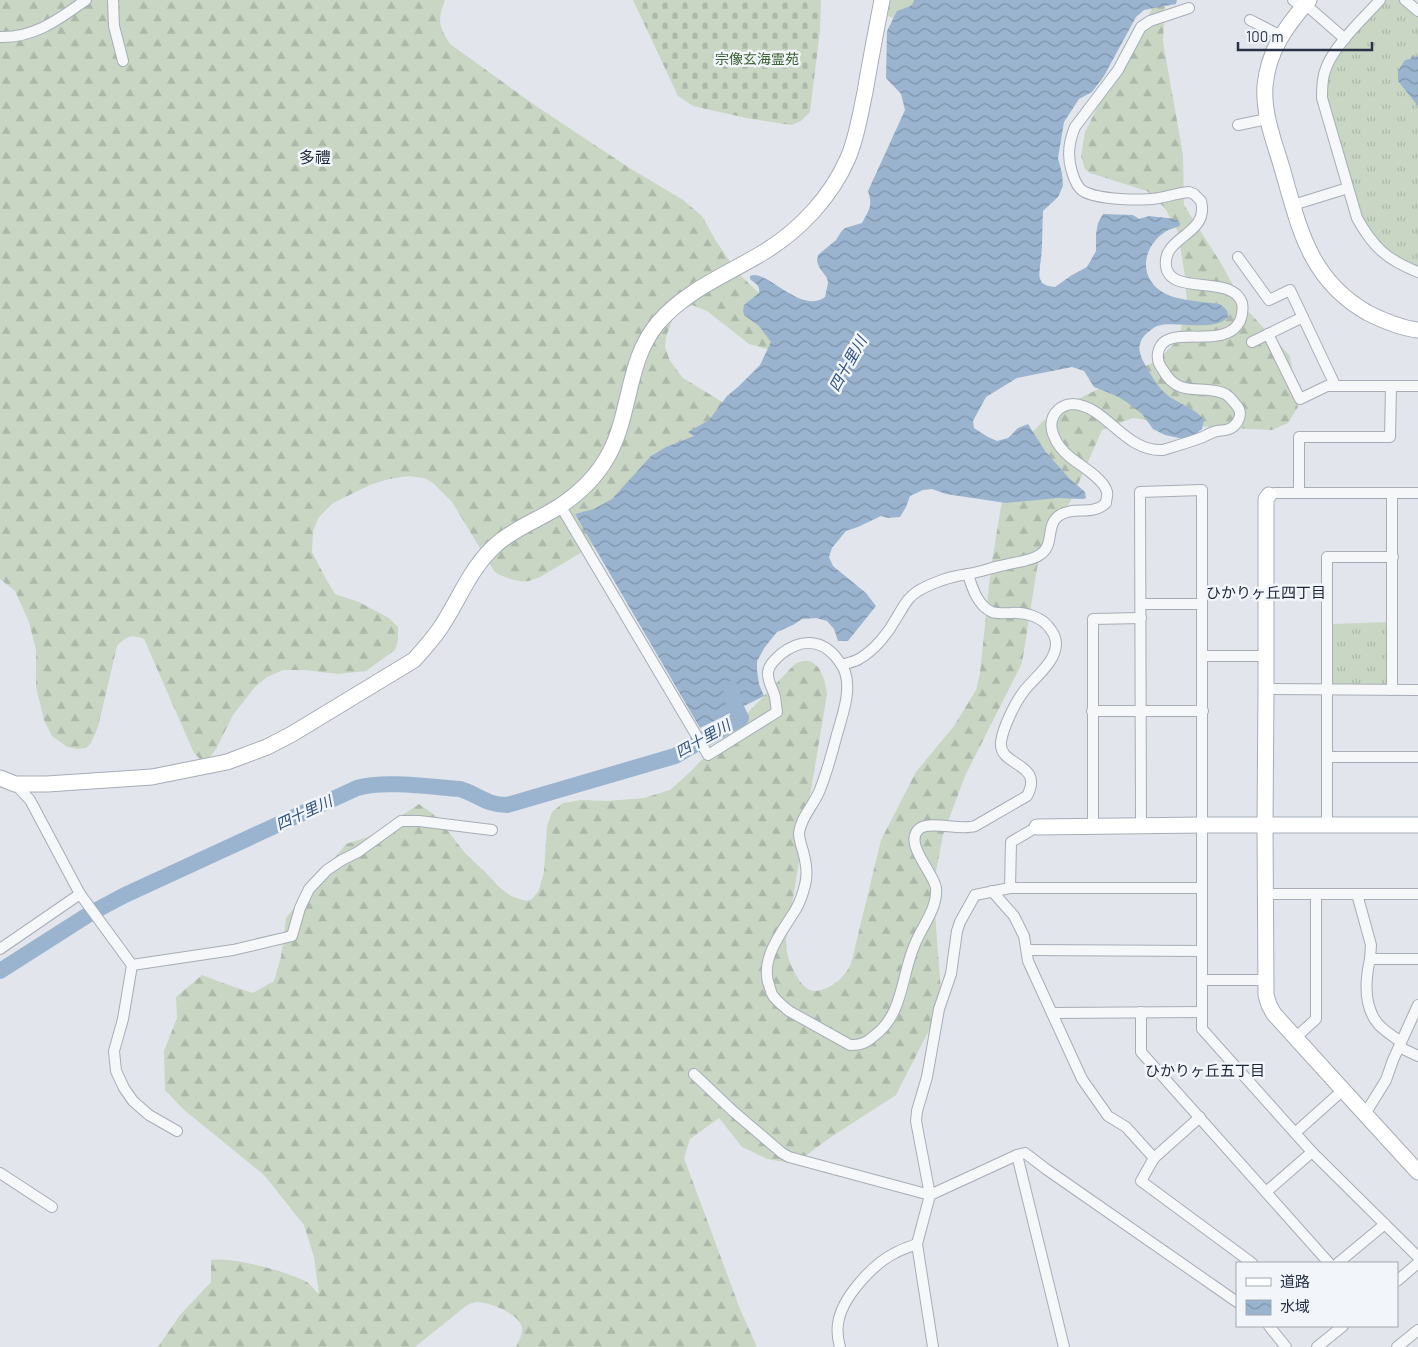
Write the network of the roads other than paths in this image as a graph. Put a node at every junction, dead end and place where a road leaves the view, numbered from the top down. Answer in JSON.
{"nodes":[{"id":1,"x":86,"y":0,"type":"edge"},
{"id":2,"x":112,"y":0,"type":"edge"},
{"id":3,"x":882,"y":0,"type":"edge"},
{"id":4,"x":1380,"y":0,"type":"edge"},
{"id":5,"x":1405,"y":0,"type":"edge"},
{"id":6,"x":1302,"y":3,"type":"edge"},
{"id":7,"x":1189,"y":8,"type":"dead end"},
{"id":8,"x":1418,"y":11,"type":"edge"},
{"id":9,"x":1250,"y":20,"type":"dead end"},
{"id":10,"x":1280,"y":36,"type":"junction"},
{"id":11,"x":0,"y":37,"type":"edge"},
{"id":12,"x":1345,"y":39,"type":"junction"},
{"id":13,"x":123,"y":61,"type":"dead end"},
{"id":14,"x":1267,"y":119,"type":"junction"},
{"id":15,"x":1238,"y":125,"type":"dead end"},
{"id":16,"x":1348,"y":188,"type":"junction"},
{"id":17,"x":1293,"y":205,"type":"junction"},
{"id":18,"x":1238,"y":257,"type":"dead end"},
{"id":19,"x":1418,"y":272,"type":"edge"},
{"id":20,"x":1303,"y":317,"type":"junction"},
{"id":21,"x":1418,"y":330,"type":"edge"},
{"id":22,"x":1268,"y":334,"type":"junction"},
{"id":23,"x":1252,"y":342,"type":"dead end"},
{"id":24,"x":1335,"y":386,"type":"junction"},
{"id":25,"x":1391,"y":386,"type":"junction"},
{"id":26,"x":1418,"y":386,"type":"edge"},
{"id":27,"x":1299,"y":493,"type":"junction"},
{"id":28,"x":1392,"y":493,"type":"junction"},
{"id":29,"x":1418,"y":493,"type":"edge"},
{"id":30,"x":1269,"y":495,"type":"joint"},
{"id":31,"x":560,"y":505,"type":"junction"},
{"id":32,"x":1393,"y":557,"type":"junction"},
{"id":33,"x":968,"y":574,"type":"junction"},
{"id":34,"x":1141,"y":604,"type":"junction"},
{"id":35,"x":1202,"y":604,"type":"junction"},
{"id":36,"x":1141,"y":618,"type":"junction"},
{"id":37,"x":1203,"y":656,"type":"junction"},
{"id":38,"x":1266,"y":656,"type":"junction"},
{"id":39,"x":842,"y":665,"type":"junction"},
{"id":40,"x":1266,"y":689,"type":"junction"},
{"id":41,"x":1326,"y":690,"type":"junction"},
{"id":42,"x":1392,"y":690,"type":"junction"},
{"id":43,"x":1418,"y":690,"type":"edge"},
{"id":44,"x":1092,"y":711,"type":"junction"},
{"id":45,"x":1141,"y":711,"type":"junction"},
{"id":46,"x":1202,"y":711,"type":"junction"},
{"id":47,"x":1327,"y":757,"type":"junction"},
{"id":48,"x":1418,"y":757,"type":"edge"},
{"id":49,"x":0,"y":778,"type":"edge"},
{"id":50,"x":15,"y":784,"type":"junction"},
{"id":51,"x":1202,"y":825,"type":"junction"},
{"id":52,"x":1327,"y":825,"type":"junction"},
{"id":53,"x":1418,"y":825,"type":"edge"},
{"id":54,"x":1141,"y":826,"type":"junction"},
{"id":55,"x":1265,"y":826,"type":"junction"},
{"id":56,"x":1037,"y":827,"type":"joint"},
{"id":57,"x":1093,"y":827,"type":"junction"},
{"id":58,"x":492,"y":830,"type":"dead end"},
{"id":59,"x":1010,"y":888,"type":"junction"},
{"id":60,"x":1202,"y":888,"type":"junction"},
{"id":61,"x":992,"y":891,"type":"junction"},
{"id":62,"x":80,"y":894,"type":"junction"},
{"id":63,"x":1266,"y":894,"type":"junction"},
{"id":64,"x":1316,"y":894,"type":"junction"},
{"id":65,"x":1357,"y":894,"type":"junction"},
{"id":66,"x":1418,"y":894,"type":"edge"},
{"id":67,"x":0,"y":949,"type":"edge"},
{"id":68,"x":1027,"y":950,"type":"junction"},
{"id":69,"x":1202,"y":951,"type":"junction"},
{"id":70,"x":1370,"y":959,"type":"junction"},
{"id":71,"x":1418,"y":959,"type":"edge"},
{"id":72,"x":132,"y":965,"type":"junction"},
{"id":73,"x":1203,"y":980,"type":"junction"},
{"id":74,"x":1266,"y":980,"type":"junction"},
{"id":75,"x":1418,"y":1005,"type":"edge"},
{"id":76,"x":1141,"y":1012,"type":"junction"},
{"id":77,"x":1202,"y":1012,"type":"junction"},
{"id":78,"x":1052,"y":1013,"type":"junction"},
{"id":79,"x":1296,"y":1038,"type":"junction"},
{"id":80,"x":1400,"y":1045,"type":"junction"},
{"id":81,"x":1418,"y":1056,"type":"edge"},
{"id":82,"x":694,"y":1074,"type":"dead end"},
{"id":83,"x":1343,"y":1090,"type":"junction"},
{"id":84,"x":1366,"y":1114,"type":"junction"},
{"id":85,"x":1200,"y":1118,"type":"junction"},
{"id":86,"x":177,"y":1131,"type":"dead end"},
{"id":87,"x":1295,"y":1133,"type":"junction"},
{"id":88,"x":1312,"y":1152,"type":"junction"},
{"id":89,"x":1017,"y":1155,"type":"junction"},
{"id":90,"x":1154,"y":1158,"type":"junction"},
{"id":91,"x":1418,"y":1170,"type":"edge"},
{"id":92,"x":0,"y":1173,"type":"edge"},
{"id":93,"x":1266,"y":1192,"type":"junction"},
{"id":94,"x":930,"y":1195,"type":"junction"},
{"id":95,"x":52,"y":1208,"type":"dead end"},
{"id":96,"x":1385,"y":1224,"type":"junction"},
{"id":97,"x":916,"y":1244,"type":"junction"},
{"id":98,"x":1418,"y":1257,"type":"edge"},
{"id":99,"x":1251,"y":1262,"type":"edge"},
{"id":100,"x":1327,"y":1262,"type":"edge"},
{"id":101,"x":1339,"y":1262,"type":"edge"},
{"id":102,"x":1418,"y":1263,"type":"edge"},
{"id":103,"x":1398,"y":1280,"type":"edge"},
{"id":104,"x":1236,"y":1301,"type":"edge"},
{"id":105,"x":1270,"y":1327,"type":"edge"},
{"id":106,"x":1342,"y":1327,"type":"edge"},
{"id":107,"x":1418,"y":1330,"type":"edge"},
{"id":108,"x":840,"y":1347,"type":"edge"},
{"id":109,"x":933,"y":1347,"type":"edge"},
{"id":110,"x":1064,"y":1347,"type":"edge"},
{"id":111,"x":1286,"y":1347,"type":"edge"},
{"id":112,"x":1317,"y":1347,"type":"edge"},
{"id":113,"x":1397,"y":1347,"type":"edge"}],
"edges":[{"from":1,"to":11,"type":"street"},
{"from":2,"to":13,"type":"street"},
{"from":3,"to":31,"type":"street"},
{"from":4,"to":12,"type":"street"},
{"from":5,"to":8,"type":"street"},
{"from":6,"to":10,"type":"street"},
{"from":6,"to":12,"type":"street"},
{"from":7,"to":33,"type":"street"},
{"from":9,"to":10,"type":"street"},
{"from":10,"to":14,"type":"street"},
{"from":12,"to":16,"type":"street"},
{"from":14,"to":15,"type":"street"},
{"from":14,"to":17,"type":"street"},
{"from":16,"to":17,"type":"street"},
{"from":16,"to":19,"type":"street"},
{"from":17,"to":21,"type":"street"},
{"from":18,"to":20,"type":"street"},
{"from":20,"to":22,"type":"street"},
{"from":20,"to":24,"type":"street"},
{"from":22,"to":23,"type":"street"},
{"from":22,"to":24,"type":"street"},
{"from":24,"to":25,"type":"street"},
{"from":25,"to":26,"type":"street"},
{"from":25,"to":27,"type":"street"},
{"from":27,"to":28,"type":"street"},
{"from":27,"to":30,"type":"street"},
{"from":28,"to":29,"type":"street"},
{"from":28,"to":32,"type":"street"},
{"from":30,"to":38,"type":"street"},
{"from":31,"to":39,"type":"street"},
{"from":31,"to":50,"type":"street"},
{"from":32,"to":41,"type":"street"},
{"from":32,"to":42,"type":"street"},
{"from":33,"to":39,"type":"street"},
{"from":33,"to":39,"type":"street"},
{"from":34,"to":35,"type":"street"},
{"from":34,"to":35,"type":"street"},
{"from":34,"to":36,"type":"street"},
{"from":35,"to":37,"type":"street"},
{"from":36,"to":44,"type":"street"},
{"from":36,"to":45,"type":"street"},
{"from":37,"to":38,"type":"street"},
{"from":37,"to":46,"type":"street"},
{"from":38,"to":40,"type":"street"},
{"from":40,"to":41,"type":"street"},
{"from":40,"to":55,"type":"street"},
{"from":41,"to":42,"type":"street"},
{"from":41,"to":47,"type":"street"},
{"from":42,"to":43,"type":"street"},
{"from":44,"to":45,"type":"street"},
{"from":44,"to":57,"type":"street"},
{"from":45,"to":46,"type":"street"},
{"from":45,"to":54,"type":"street"},
{"from":46,"to":51,"type":"street"},
{"from":47,"to":48,"type":"street"},
{"from":47,"to":52,"type":"street"},
{"from":49,"to":50,"type":"street"},
{"from":50,"to":62,"type":"street"},
{"from":51,"to":54,"type":"street"},
{"from":51,"to":55,"type":"street"},
{"from":51,"to":60,"type":"street"},
{"from":52,"to":53,"type":"street"},
{"from":52,"to":55,"type":"street"},
{"from":54,"to":57,"type":"street"},
{"from":55,"to":63,"type":"street"},
{"from":56,"to":57,"type":"street"},
{"from":56,"to":59,"type":"street"},
{"from":58,"to":72,"type":"street"},
{"from":59,"to":60,"type":"street"},
{"from":59,"to":61,"type":"street"},
{"from":60,"to":69,"type":"street"},
{"from":61,"to":68,"type":"street"},
{"from":61,"to":94,"type":"street"},
{"from":62,"to":67,"type":"street"},
{"from":62,"to":72,"type":"street"},
{"from":63,"to":64,"type":"street"},
{"from":63,"to":74,"type":"street"},
{"from":64,"to":65,"type":"street"},
{"from":64,"to":79,"type":"street"},
{"from":65,"to":66,"type":"street"},
{"from":65,"to":70,"type":"street"},
{"from":68,"to":69,"type":"street"},
{"from":68,"to":78,"type":"street"},
{"from":69,"to":73,"type":"street"},
{"from":70,"to":71,"type":"street"},
{"from":70,"to":80,"type":"street"},
{"from":72,"to":86,"type":"street"},
{"from":73,"to":74,"type":"street"},
{"from":73,"to":77,"type":"street"},
{"from":74,"to":79,"type":"street"},
{"from":75,"to":80,"type":"street"},
{"from":76,"to":77,"type":"street"},
{"from":76,"to":78,"type":"street"},
{"from":76,"to":85,"type":"street"},
{"from":77,"to":87,"type":"street"},
{"from":78,"to":90,"type":"street"},
{"from":79,"to":83,"type":"street"},
{"from":80,"to":81,"type":"street"},
{"from":80,"to":84,"type":"street"},
{"from":82,"to":94,"type":"street"},
{"from":83,"to":84,"type":"street"},
{"from":83,"to":87,"type":"street"},
{"from":84,"to":91,"type":"street"},
{"from":85,"to":90,"type":"street"},
{"from":85,"to":93,"type":"street"},
{"from":87,"to":88,"type":"street"},
{"from":88,"to":93,"type":"street"},
{"from":88,"to":96,"type":"street"},
{"from":89,"to":94,"type":"street"},
{"from":89,"to":104,"type":"street"},
{"from":89,"to":110,"type":"street"},
{"from":90,"to":99,"type":"street"},
{"from":92,"to":95,"type":"street"},
{"from":93,"to":100,"type":"street"},
{"from":94,"to":97,"type":"street"},
{"from":96,"to":98,"type":"street"},
{"from":96,"to":101,"type":"street"},
{"from":97,"to":108,"type":"street"},
{"from":97,"to":109,"type":"street"},
{"from":102,"to":103,"type":"street"},
{"from":105,"to":111,"type":"street"},
{"from":106,"to":112,"type":"street"},
{"from":107,"to":113,"type":"street"}]}
